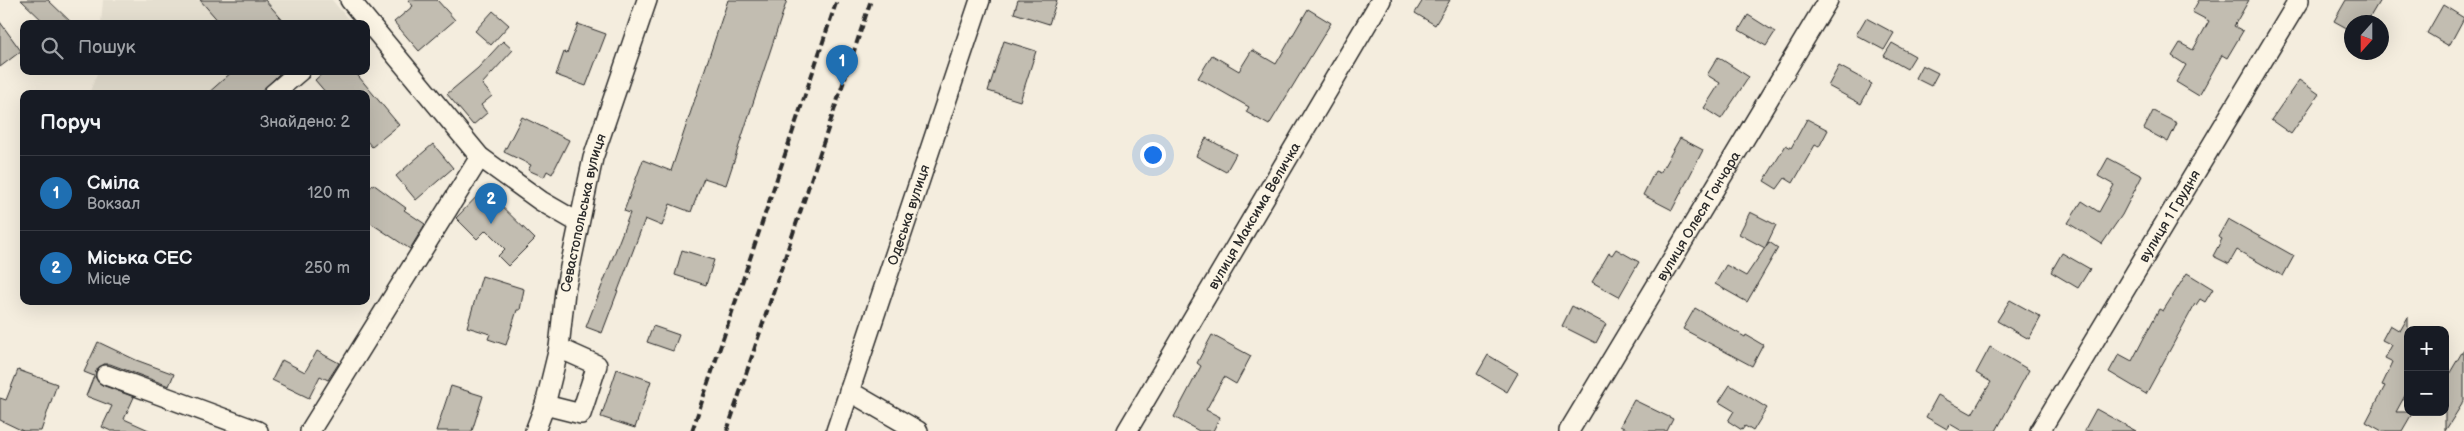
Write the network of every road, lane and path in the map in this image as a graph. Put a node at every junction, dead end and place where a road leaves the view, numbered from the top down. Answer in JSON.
{"nodes":[{"id":1,"x":350,"y":0,"type":"edge"},
{"id":2,"x":647,"y":0,"type":"edge"},
{"id":3,"x":980,"y":0,"type":"edge"},
{"id":4,"x":1381,"y":0,"type":"edge"},
{"id":5,"x":1828,"y":0,"type":"edge"},
{"id":6,"x":2299,"y":0,"type":"edge"},
{"id":7,"x":360,"y":20,"type":"edge"},
{"id":8,"x":370,"y":31,"type":"edge"},
{"id":9,"x":295,"y":75,"type":"edge"},
{"id":10,"x":278,"y":90,"type":"edge"},
{"id":11,"x":480,"y":157,"type":"junction"},
{"id":12,"x":579,"y":223,"type":"junction"},
{"id":13,"x":559,"y":348,"type":"junction"},
{"id":14,"x":106,"y":375,"type":"dead end"},
{"id":15,"x":849,"y":391,"type":"junction"},
{"id":16,"x":545,"y":405,"type":"junction"},
{"id":17,"x":258,"y":431,"type":"edge"},
{"id":18,"x":310,"y":431,"type":"edge"},
{"id":19,"x":536,"y":431,"type":"edge"},
{"id":20,"x":836,"y":431,"type":"edge"},
{"id":21,"x":918,"y":431,"type":"edge"},
{"id":22,"x":1126,"y":431,"type":"edge"},
{"id":23,"x":1569,"y":431,"type":"edge"},
{"id":24,"x":2040,"y":431,"type":"edge"}],
"edges":[{"from":1,"to":7,"type":"street"},
{"from":2,"to":12,"type":"street","name":"Севастопольська вулиця"},
{"from":3,"to":15,"type":"street","name":"Одеська вулиця"},
{"from":4,"to":22,"type":"street","name":"вулиця Максима Величка"},
{"from":5,"to":23,"type":"street","name":"вулиця Олеся Гончара"},
{"from":6,"to":24,"type":"street","name":"вулиця 1 Грудня"},
{"from":8,"to":11,"type":"street"},
{"from":9,"to":10,"type":"street"},
{"from":11,"to":12,"type":"street"},
{"from":11,"to":18,"type":"street"},
{"from":12,"to":13,"type":"street","name":"Севастопольська вулиця"},
{"from":13,"to":16,"type":"street","name":"Севастопольська вулиця"},
{"from":13,"to":16,"type":"street"},
{"from":14,"to":17,"type":"street"},
{"from":15,"to":20,"type":"street","name":"Одеська вулиця"},
{"from":15,"to":21,"type":"street"},
{"from":16,"to":19,"type":"street","name":"Севастопольська вулиця"}]}
